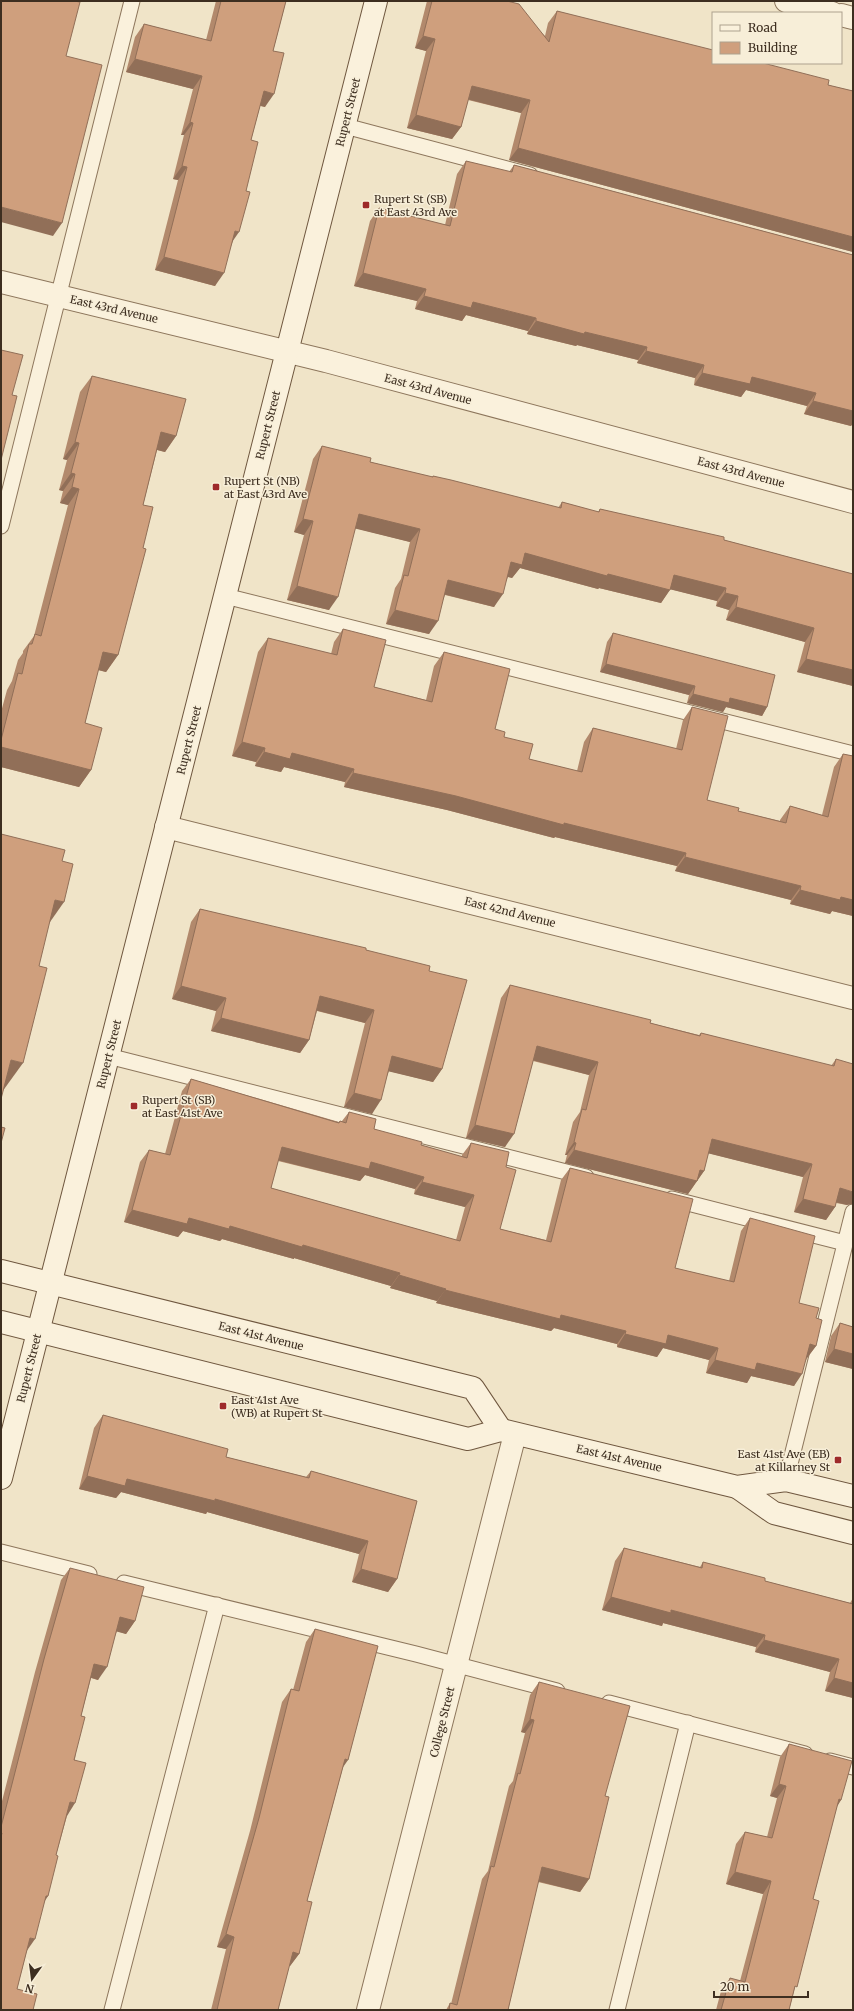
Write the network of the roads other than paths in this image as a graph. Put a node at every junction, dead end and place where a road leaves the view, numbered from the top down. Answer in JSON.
{"nodes":[{"id":1,"x":132,"y":1,"type":"edge"},
{"id":2,"x":376,"y":1,"type":"edge"},
{"id":3,"x":786,"y":1,"type":"edge"},
{"id":4,"x":828,"y":12,"type":"edge"},
{"id":5,"x":842,"y":15,"type":"edge"},
{"id":6,"x":853,"y":18,"type":"edge"},
{"id":7,"x":345,"y":126,"type":"junction"},
{"id":8,"x":545,"y":179,"type":"edge"},
{"id":9,"x":1,"y":282,"type":"edge"},
{"id":10,"x":58,"y":296,"type":"junction"},
{"id":11,"x":286,"y":351,"type":"junction"},
{"id":12,"x":853,"y":502,"type":"edge"},
{"id":13,"x":1,"y":526,"type":"edge"},
{"id":14,"x":225,"y":596,"type":"junction"},
{"id":15,"x":853,"y":754,"type":"edge"},
{"id":16,"x":166,"y":827,"type":"junction"},
{"id":17,"x":853,"y":998,"type":"edge"},
{"id":18,"x":108,"y":1056,"type":"junction"},
{"id":19,"x":599,"y":1180,"type":"edge"},
{"id":20,"x":660,"y":1196,"type":"edge"},
{"id":21,"x":853,"y":1212,"type":"edge"},
{"id":22,"x":845,"y":1243,"type":"junction"},
{"id":23,"x":1,"y":1272,"type":"edge"},
{"id":24,"x":52,"y":1284,"type":"junction"},
{"id":25,"x":1,"y":1322,"type":"edge"},
{"id":26,"x":39,"y":1332,"type":"junction"},
{"id":27,"x":508,"y":1432,"type":"junction"},
{"id":28,"x":1,"y":1478,"type":"edge"},
{"id":29,"x":786,"y":1480,"type":"junction"},
{"id":30,"x":737,"y":1487,"type":"junction"},
{"id":31,"x":853,"y":1496,"type":"edge"},
{"id":32,"x":853,"y":1532,"type":"edge"},
{"id":33,"x":1,"y":1552,"type":"edge"},
{"id":34,"x":217,"y":1605,"type":"junction"},
{"id":35,"x":456,"y":1664,"type":"junction"},
{"id":36,"x":573,"y":1694,"type":"edge"},
{"id":37,"x":596,"y":1700,"type":"edge"},
{"id":38,"x":688,"y":1723,"type":"junction"},
{"id":39,"x":853,"y":1767,"type":"edge"},
{"id":40,"x":112,"y":2010,"type":"edge"},
{"id":41,"x":368,"y":2010,"type":"edge"},
{"id":42,"x":617,"y":2010,"type":"edge"}],
"edges":[{"from":1,"to":10,"type":"lane"},
{"from":2,"to":7,"type":"street","name":"Rupert Street"},
{"from":3,"to":4,"type":"street"},
{"from":5,"to":6,"type":"street"},
{"from":7,"to":8,"type":"lane"},
{"from":7,"to":11,"type":"street","name":"Rupert Street"},
{"from":9,"to":10,"type":"street","name":"East 43rd Avenue"},
{"from":10,"to":11,"type":"street","name":"East 43rd Avenue"},
{"from":10,"to":13,"type":"lane"},
{"from":11,"to":12,"type":"street","name":"East 43rd Avenue"},
{"from":11,"to":14,"type":"street","name":"Rupert Street"},
{"from":14,"to":15,"type":"lane"},
{"from":14,"to":16,"type":"street","name":"Rupert Street"},
{"from":16,"to":17,"type":"street","name":"East 42nd Avenue"},
{"from":16,"to":18,"type":"street","name":"Rupert Street"},
{"from":18,"to":19,"type":"lane"},
{"from":18,"to":24,"type":"street","name":"Rupert Street"},
{"from":20,"to":22,"type":"lane"},
{"from":21,"to":22,"type":"lane"},
{"from":22,"to":29,"type":"lane"},
{"from":23,"to":24,"type":"street","name":"East 41st Avenue"},
{"from":24,"to":26,"type":"street","name":"Rupert Street"},
{"from":24,"to":27,"type":"street","name":"East 41st Avenue"},
{"from":25,"to":26,"type":"street","name":"East 41st Avenue"},
{"from":26,"to":27,"type":"street","name":"East 41st Avenue"},
{"from":26,"to":28,"type":"street","name":"Rupert Street"},
{"from":27,"to":30,"type":"street","name":"East 41st Avenue"},
{"from":27,"to":35,"type":"street","name":"College Street"},
{"from":29,"to":30,"type":"street","name":"East 41st Avenue"},
{"from":29,"to":31,"type":"street","name":"East 41st Avenue"},
{"from":30,"to":32,"type":"street","name":"East 41st Avenue"},
{"from":33,"to":34,"type":"lane"},
{"from":34,"to":35,"type":"lane"},
{"from":34,"to":40,"type":"lane"},
{"from":35,"to":36,"type":"lane"},
{"from":35,"to":41,"type":"street","name":"College Street"},
{"from":37,"to":38,"type":"lane"},
{"from":38,"to":39,"type":"lane"},
{"from":38,"to":42,"type":"lane"}]}
